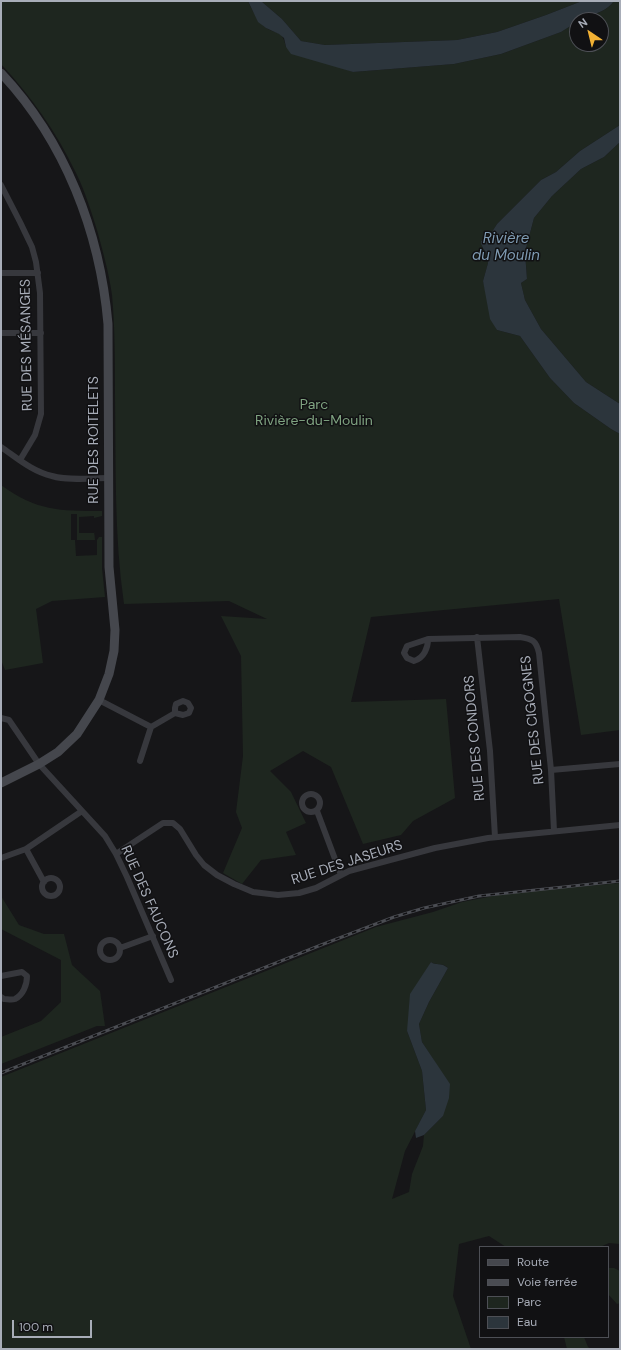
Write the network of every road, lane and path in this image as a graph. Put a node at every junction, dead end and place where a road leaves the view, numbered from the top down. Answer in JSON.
{"nodes":[{"id":1,"x":2,"y":77,"type":"edge"},
{"id":2,"x":1,"y":185,"type":"edge"},
{"id":3,"x":38,"y":273,"type":"junction"},
{"id":4,"x":1,"y":274,"type":"edge"},
{"id":5,"x":1,"y":333,"type":"edge"},
{"id":6,"x":41,"y":333,"type":"junction"},
{"id":7,"x":1,"y":447,"type":"edge"},
{"id":8,"x":20,"y":460,"type":"junction"},
{"id":9,"x":108,"y":478,"type":"junction"},
{"id":10,"x":477,"y":637,"type":"junction"},
{"id":11,"x":428,"y":638,"type":"dead end"},
{"id":12,"x":99,"y":700,"type":"junction"},
{"id":13,"x":175,"y":714,"type":"dead end"},
{"id":14,"x":1,"y":718,"type":"edge"},
{"id":15,"x":151,"y":727,"type":"junction"},
{"id":16,"x":140,"y":761,"type":"dead end"},
{"id":17,"x":39,"y":764,"type":"junction"},
{"id":18,"x":620,"y":764,"type":"edge"},
{"id":19,"x":551,"y":770,"type":"junction"},
{"id":20,"x":1,"y":784,"type":"edge"},
{"id":21,"x":82,"y":811,"type":"junction"},
{"id":22,"x":317,"y":811,"type":"dead end"},
{"id":23,"x":620,"y":824,"type":"edge"},
{"id":24,"x":554,"y":831,"type":"junction"},
{"id":25,"x":495,"y":837,"type":"junction"},
{"id":26,"x":26,"y":849,"type":"junction"},
{"id":27,"x":116,"y":854,"type":"junction"},
{"id":28,"x":1,"y":858,"type":"edge"},
{"id":29,"x":341,"y":875,"type":"junction"},
{"id":30,"x":44,"y":882,"type":"dead end"},
{"id":31,"x":153,"y":936,"type":"junction"},
{"id":32,"x":120,"y":948,"type":"dead end"},
{"id":33,"x":1,"y":976,"type":"edge"},
{"id":34,"x":170,"y":980,"type":"dead end"},
{"id":35,"x":1,"y":996,"type":"edge"}],
"edges":[{"from":1,"to":9,"type":"street","name":"RUE DES ROITELETS"},
{"from":2,"to":3,"type":"street","name":"RUE DES MÉSANGES"},
{"from":3,"to":4,"type":"street"},
{"from":3,"to":6,"type":"street","name":"RUE DES MÉSANGES"},
{"from":5,"to":6,"type":"street"},
{"from":6,"to":8,"type":"street","name":"RUE DES MÉSANGES"},
{"from":7,"to":8,"type":"street"},
{"from":8,"to":9,"type":"street"},
{"from":9,"to":12,"type":"street","name":"RUE DES ROITELETS"},
{"from":10,"to":11,"type":"street","name":"RUE DES CIGOGNES"},
{"from":10,"to":19,"type":"street","name":"RUE DES CIGOGNES"},
{"from":10,"to":25,"type":"street","name":"RUE DES CONDORS"},
{"from":12,"to":15,"type":"street"},
{"from":12,"to":17,"type":"street","name":"RUE DES ROITELETS"},
{"from":13,"to":15,"type":"street"},
{"from":14,"to":17,"type":"street","name":"RUE DES FAUCONS"},
{"from":15,"to":16,"type":"street"},
{"from":17,"to":20,"type":"street","name":"RUE DES ROITELETS"},
{"from":17,"to":21,"type":"street","name":"RUE DES FAUCONS"},
{"from":18,"to":19,"type":"street"},
{"from":19,"to":24,"type":"street","name":"RUE DES CIGOGNES"},
{"from":21,"to":26,"type":"street"},
{"from":21,"to":27,"type":"street","name":"RUE DES FAUCONS"},
{"from":22,"to":29,"type":"street"},
{"from":23,"to":24,"type":"street","name":"RUE DES JASEURS"},
{"from":24,"to":25,"type":"street","name":"RUE DES JASEURS"},
{"from":25,"to":29,"type":"street","name":"RUE DES JASEURS"},
{"from":26,"to":28,"type":"street"},
{"from":26,"to":30,"type":"street"},
{"from":27,"to":29,"type":"street","name":"RUE DES JASEURS"},
{"from":27,"to":31,"type":"street","name":"RUE DES FAUCONS"},
{"from":31,"to":32,"type":"street"},
{"from":31,"to":34,"type":"street","name":"RUE DES FAUCONS"},
{"from":33,"to":35,"type":"street"}]}
